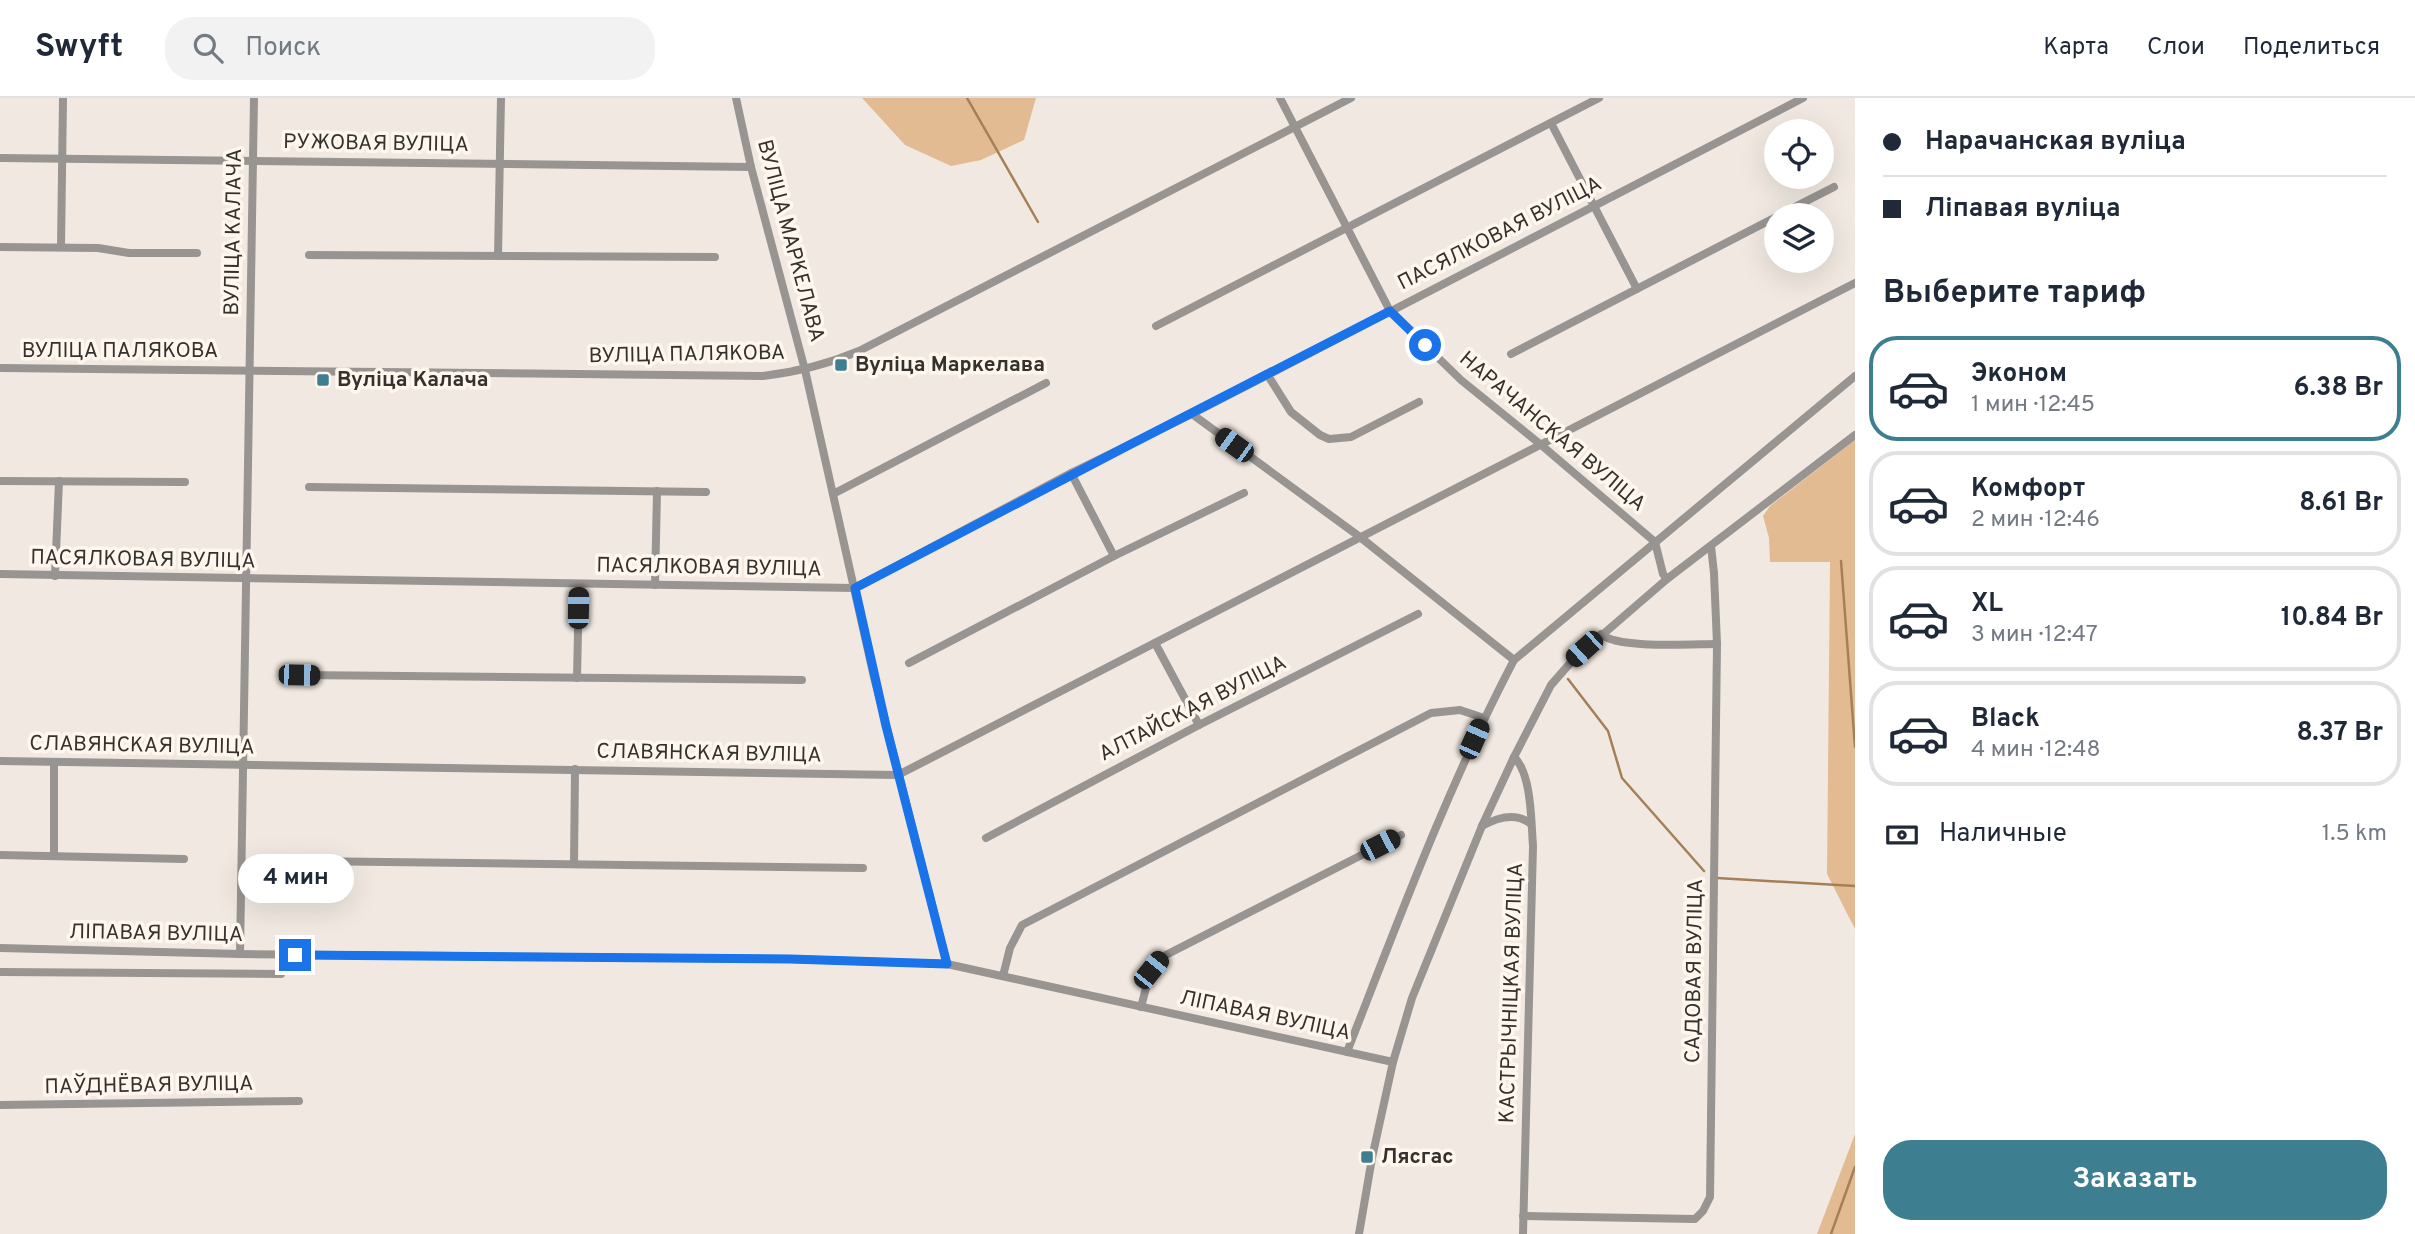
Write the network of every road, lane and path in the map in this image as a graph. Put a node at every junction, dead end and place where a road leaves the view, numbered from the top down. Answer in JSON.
{"nodes":[{"id":1,"x":64,"y":98,"type":"edge"},
{"id":2,"x":254,"y":98,"type":"edge"},
{"id":3,"x":501,"y":98,"type":"edge"},
{"id":4,"x":736,"y":98,"type":"edge"},
{"id":5,"x":1280,"y":98,"type":"edge"},
{"id":6,"x":1351,"y":98,"type":"edge"},
{"id":7,"x":1599,"y":98,"type":"edge"},
{"id":8,"x":1803,"y":98,"type":"edge"},
{"id":9,"x":1551,"y":123,"type":"junction"},
{"id":10,"x":1295,"y":126,"type":"junction"},
{"id":11,"x":0,"y":158,"type":"edge"},
{"id":12,"x":62,"y":159,"type":"junction"},
{"id":13,"x":253,"y":160,"type":"junction"},
{"id":14,"x":501,"y":163,"type":"junction"},
{"id":15,"x":751,"y":167,"type":"junction"},
{"id":16,"x":1830,"y":189,"type":"edge"},
{"id":17,"x":1803,"y":203,"type":"edge"},
{"id":18,"x":1594,"y":205,"type":"junction"},
{"id":19,"x":1764,"y":223,"type":"edge"},
{"id":20,"x":1347,"y":228,"type":"junction"},
{"id":21,"x":0,"y":247,"type":"edge"},
{"id":22,"x":61,"y":247,"type":"junction"},
{"id":23,"x":197,"y":253,"type":"dead end"},
{"id":24,"x":309,"y":255,"type":"dead end"},
{"id":25,"x":498,"y":256,"type":"junction"},
{"id":26,"x":715,"y":257,"type":"dead end"},
{"id":27,"x":1855,"y":283,"type":"edge"},
{"id":28,"x":1637,"y":289,"type":"junction"},
{"id":29,"x":1390,"y":311,"type":"junction"},
{"id":30,"x":1156,"y":326,"type":"dead end"},
{"id":31,"x":1511,"y":354,"type":"dead end"},
{"id":32,"x":0,"y":368,"type":"edge"},
{"id":33,"x":249,"y":369,"type":"junction"},
{"id":34,"x":805,"y":370,"type":"junction"},
{"id":35,"x":1267,"y":374,"type":"junction"},
{"id":36,"x":1855,"y":376,"type":"edge"},
{"id":37,"x":1045,"y":383,"type":"dead end"},
{"id":38,"x":1419,"y":402,"type":"dead end"},
{"id":39,"x":1192,"y":414,"type":"junction"},
{"id":40,"x":1855,"y":435,"type":"edge"},
{"id":41,"x":1540,"y":443,"type":"junction"},
{"id":42,"x":1072,"y":473,"type":"junction"},
{"id":43,"x":0,"y":481,"type":"edge"},
{"id":44,"x":59,"y":481,"type":"junction"},
{"id":45,"x":185,"y":482,"type":"dead end"},
{"id":46,"x":309,"y":487,"type":"dead end"},
{"id":47,"x":657,"y":491,"type":"junction"},
{"id":48,"x":706,"y":492,"type":"dead end"},
{"id":49,"x":835,"y":493,"type":"junction"},
{"id":50,"x":1244,"y":493,"type":"dead end"},
{"id":51,"x":1360,"y":537,"type":"junction"},
{"id":52,"x":1656,"y":542,"type":"junction"},
{"id":53,"x":1710,"y":546,"type":"junction"},
{"id":54,"x":1114,"y":556,"type":"junction"},
{"id":55,"x":0,"y":574,"type":"edge"},
{"id":56,"x":55,"y":576,"type":"junction"},
{"id":57,"x":246,"y":579,"type":"junction"},
{"id":58,"x":1668,"y":579,"type":"junction"},
{"id":59,"x":579,"y":584,"type":"junction"},
{"id":60,"x":655,"y":585,"type":"junction"},
{"id":61,"x":855,"y":588,"type":"junction"},
{"id":62,"x":1418,"y":614,"type":"dead end"},
{"id":63,"x":1601,"y":634,"type":"junction"},
{"id":64,"x":1155,"y":643,"type":"junction"},
{"id":65,"x":1717,"y":644,"type":"junction"},
{"id":66,"x":1514,"y":660,"type":"junction"},
{"id":67,"x":909,"y":663,"type":"dead end"},
{"id":68,"x":299,"y":675,"type":"dead end"},
{"id":69,"x":577,"y":678,"type":"junction"},
{"id":70,"x":802,"y":680,"type":"dead end"},
{"id":71,"x":1483,"y":718,"type":"junction"},
{"id":72,"x":1199,"y":725,"type":"junction"},
{"id":73,"x":1514,"y":757,"type":"junction"},
{"id":74,"x":0,"y":761,"type":"edge"},
{"id":75,"x":54,"y":762,"type":"junction"},
{"id":76,"x":243,"y":766,"type":"junction"},
{"id":77,"x":575,"y":769,"type":"junction"},
{"id":78,"x":898,"y":775,"type":"junction"},
{"id":79,"x":1531,"y":824,"type":"junction"},
{"id":80,"x":1482,"y":826,"type":"junction"},
{"id":81,"x":1401,"y":835,"type":"dead end"},
{"id":82,"x":986,"y":838,"type":"dead end"},
{"id":83,"x":0,"y":855,"type":"edge"},
{"id":84,"x":54,"y":856,"type":"junction"},
{"id":85,"x":184,"y":859,"type":"dead end"},
{"id":86,"x":302,"y":861,"type":"dead end"},
{"id":87,"x":575,"y":864,"type":"junction"},
{"id":88,"x":863,"y":868,"type":"dead end"},
{"id":89,"x":0,"y":948,"type":"edge"},
{"id":90,"x":240,"y":954,"type":"junction"},
{"id":91,"x":947,"y":964,"type":"junction"},
{"id":92,"x":0,"y":972,"type":"edge"},
{"id":93,"x":281,"y":974,"type":"dead end"},
{"id":94,"x":1003,"y":976,"type":"junction"},
{"id":95,"x":1142,"y":1007,"type":"junction"},
{"id":96,"x":1347,"y":1052,"type":"junction"},
{"id":97,"x":1393,"y":1062,"type":"junction"},
{"id":98,"x":299,"y":1101,"type":"dead end"},
{"id":99,"x":0,"y":1105,"type":"edge"},
{"id":100,"x":1523,"y":1216,"type":"junction"},
{"id":101,"x":1359,"y":1234,"type":"edge"},
{"id":102,"x":1523,"y":1234,"type":"edge"}],
"edges":[{"from":1,"to":12,"type":"street"},
{"from":2,"to":13,"type":"street","name":"ВУЛІЦА КАЛАЧА"},
{"from":3,"to":14,"type":"street"},
{"from":4,"to":15,"type":"street","name":"ВУЛІЦА МАРКЕЛАВА"},
{"from":5,"to":10,"type":"street","name":"НАРАЧАНСКАЯ ВУЛІЦА"},
{"from":6,"to":10,"type":"street","name":"ВУЛІЦА ПАЛЯКОВА"},
{"from":7,"to":9,"type":"street"},
{"from":8,"to":18,"type":"street","name":"ПАСЯЛКОВАЯ ВУЛІЦА"},
{"from":9,"to":18,"type":"street"},
{"from":9,"to":20,"type":"street"},
{"from":10,"to":20,"type":"street","name":"НАРАЧАНСКАЯ ВУЛІЦА"},
{"from":10,"to":34,"type":"street","name":"ВУЛІЦА ПАЛЯКОВА"},
{"from":11,"to":12,"type":"street","name":"РУЖОВАЯ ВУЛІЦА"},
{"from":12,"to":13,"type":"street","name":"РУЖОВАЯ ВУЛІЦА"},
{"from":12,"to":22,"type":"street"},
{"from":13,"to":14,"type":"street","name":"РУЖОВАЯ ВУЛІЦА"},
{"from":13,"to":33,"type":"street","name":"ВУЛІЦА КАЛАЧА"},
{"from":14,"to":15,"type":"street","name":"РУЖОВАЯ ВУЛІЦА"},
{"from":14,"to":25,"type":"street"},
{"from":15,"to":34,"type":"street","name":"ВУЛІЦА МАРКЕЛАВА"},
{"from":16,"to":17,"type":"street"},
{"from":18,"to":28,"type":"street"},
{"from":18,"to":29,"type":"street","name":"ПАСЯЛКОВАЯ ВУЛІЦА"},
{"from":19,"to":28,"type":"street"},
{"from":20,"to":29,"type":"street","name":"НАРАЧАНСКАЯ ВУЛІЦА"},
{"from":20,"to":30,"type":"street"},
{"from":21,"to":22,"type":"street"},
{"from":22,"to":23,"type":"street"},
{"from":24,"to":25,"type":"street"},
{"from":25,"to":26,"type":"street"},
{"from":27,"to":41,"type":"street","name":"СЛАВЯНСКАЯ ВУЛІЦА"},
{"from":28,"to":31,"type":"street"},
{"from":29,"to":35,"type":"street","name":"ПАСЯЛКОВАЯ ВУЛІЦА"},
{"from":29,"to":41,"type":"street","name":"НАРАЧАНСКАЯ ВУЛІЦА"},
{"from":32,"to":33,"type":"street","name":"ВУЛІЦА ПАЛЯКОВА"},
{"from":33,"to":34,"type":"street","name":"ВУЛІЦА ПАЛЯКОВА"},
{"from":33,"to":57,"type":"street","name":"ВУЛІЦА КАЛАЧА"},
{"from":34,"to":49,"type":"street","name":"ВУЛІЦА МАРКЕЛАВА"},
{"from":35,"to":38,"type":"street"},
{"from":35,"to":39,"type":"street","name":"ПАСЯЛКОВАЯ ВУЛІЦА"},
{"from":36,"to":52,"type":"street"},
{"from":37,"to":49,"type":"street"},
{"from":39,"to":42,"type":"street","name":"ПАСЯЛКОВАЯ ВУЛІЦА"},
{"from":39,"to":51,"type":"street"},
{"from":40,"to":53,"type":"street"},
{"from":41,"to":51,"type":"street","name":"СЛАВЯНСКАЯ ВУЛІЦА"},
{"from":41,"to":52,"type":"street","name":"НАРАЧАНСКАЯ ВУЛІЦА"},
{"from":42,"to":54,"type":"street"},
{"from":42,"to":61,"type":"street","name":"ПАСЯЛКОВАЯ ВУЛІЦА"},
{"from":43,"to":44,"type":"street"},
{"from":44,"to":45,"type":"street"},
{"from":44,"to":56,"type":"street"},
{"from":46,"to":47,"type":"street"},
{"from":47,"to":48,"type":"street"},
{"from":47,"to":60,"type":"street"},
{"from":49,"to":61,"type":"street","name":"ВУЛІЦА МАРКЕЛАВА"},
{"from":50,"to":54,"type":"street"},
{"from":51,"to":64,"type":"street","name":"СЛАВЯНСКАЯ ВУЛІЦА"},
{"from":51,"to":66,"type":"street"},
{"from":52,"to":58,"type":"street"},
{"from":52,"to":66,"type":"street"},
{"from":53,"to":58,"type":"street"},
{"from":53,"to":65,"type":"street","name":"САДОВАЯ ВУЛІЦА"},
{"from":54,"to":67,"type":"street"},
{"from":55,"to":56,"type":"street","name":"ПАСЯЛКОВАЯ ВУЛІЦА"},
{"from":56,"to":57,"type":"street","name":"ПАСЯЛКОВАЯ ВУЛІЦА"},
{"from":57,"to":59,"type":"street","name":"ПАСЯЛКОВАЯ ВУЛІЦА"},
{"from":57,"to":76,"type":"street","name":"ВУЛІЦА КАЛАЧА"},
{"from":58,"to":63,"type":"street"},
{"from":59,"to":60,"type":"street","name":"ПАСЯЛКОВАЯ ВУЛІЦА"},
{"from":59,"to":69,"type":"street"},
{"from":60,"to":61,"type":"street","name":"ПАСЯЛКОВАЯ ВУЛІЦА"},
{"from":61,"to":78,"type":"street","name":"ВУЛІЦА МАРКЕЛАВА"},
{"from":62,"to":72,"type":"street","name":"АЛТАЙСКАЯ ВУЛІЦА"},
{"from":63,"to":65,"type":"street"},
{"from":63,"to":73,"type":"street"},
{"from":64,"to":72,"type":"street"},
{"from":64,"to":78,"type":"street","name":"СЛАВЯНСКАЯ ВУЛІЦА"},
{"from":65,"to":100,"type":"street","name":"САДОВАЯ ВУЛІЦА"},
{"from":66,"to":71,"type":"street"},
{"from":68,"to":69,"type":"street"},
{"from":69,"to":70,"type":"street"},
{"from":71,"to":94,"type":"street"},
{"from":71,"to":96,"type":"street"},
{"from":72,"to":82,"type":"street","name":"АЛТАЙСКАЯ ВУЛІЦА"},
{"from":73,"to":79,"type":"street","name":"КАСТРЫЧНІЦКАЯ ВУЛІЦА"},
{"from":73,"to":80,"type":"street"},
{"from":74,"to":75,"type":"street","name":"СЛАВЯНСКАЯ ВУЛІЦА"},
{"from":75,"to":76,"type":"street","name":"СЛАВЯНСКАЯ ВУЛІЦА"},
{"from":75,"to":84,"type":"street"},
{"from":76,"to":77,"type":"street","name":"СЛАВЯНСКАЯ ВУЛІЦА"},
{"from":76,"to":90,"type":"street","name":"ВУЛІЦА КАЛАЧА"},
{"from":77,"to":78,"type":"street","name":"СЛАВЯНСКАЯ ВУЛІЦА"},
{"from":77,"to":87,"type":"street"},
{"from":78,"to":91,"type":"street","name":"ВУЛІЦА МАРКЕЛАВА"},
{"from":79,"to":80,"type":"street"},
{"from":79,"to":100,"type":"street","name":"КАСТРЫЧНІЦКАЯ ВУЛІЦА"},
{"from":80,"to":97,"type":"street"},
{"from":81,"to":95,"type":"street"},
{"from":83,"to":84,"type":"street"},
{"from":84,"to":85,"type":"street"},
{"from":86,"to":87,"type":"street"},
{"from":87,"to":88,"type":"street"},
{"from":89,"to":90,"type":"street","name":"ЛІПАВАЯ ВУЛІЦА"},
{"from":90,"to":91,"type":"street","name":"ЛІПАВАЯ ВУЛІЦА"},
{"from":91,"to":94,"type":"street","name":"ЛІПАВАЯ ВУЛІЦА"},
{"from":92,"to":93,"type":"street"},
{"from":94,"to":95,"type":"street","name":"ЛІПАВАЯ ВУЛІЦА"},
{"from":95,"to":96,"type":"street","name":"ЛІПАВАЯ ВУЛІЦА"},
{"from":96,"to":97,"type":"street","name":"ЛІПАВАЯ ВУЛІЦА"},
{"from":97,"to":101,"type":"street"},
{"from":98,"to":99,"type":"street","name":"ПАЎДНЁВАЯ ВУЛІЦА"},
{"from":100,"to":102,"type":"street","name":"КАСТРЫЧНІЦКАЯ ВУЛІЦА"}]}
